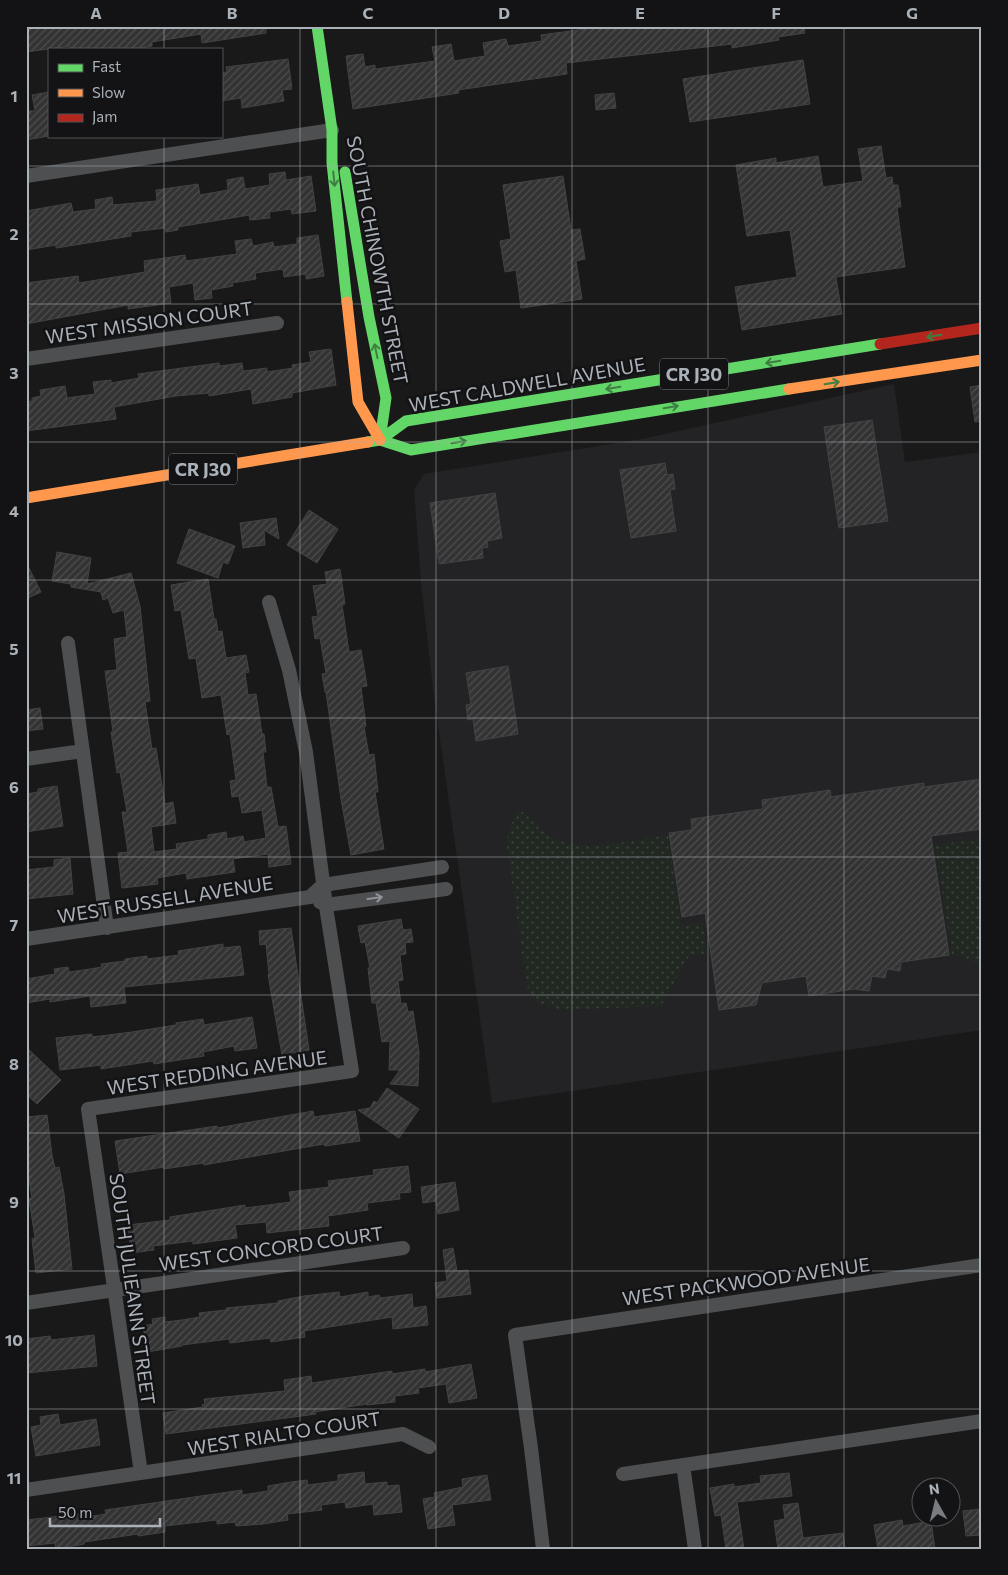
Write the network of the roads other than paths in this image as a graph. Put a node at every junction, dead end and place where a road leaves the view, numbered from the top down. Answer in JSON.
{"nodes":[{"id":1,"x":317,"y":26,"type":"edge"},
{"id":2,"x":332,"y":130,"type":"junction"},
{"id":3,"x":26,"y":176,"type":"edge"},
{"id":4,"x":278,"y":323,"type":"dead end"},
{"id":5,"x":982,"y":328,"type":"edge"},
{"id":6,"x":904,"y":341,"type":"junction"},
{"id":7,"x":875,"y":357,"type":"dead end"},
{"id":8,"x":26,"y":359,"type":"edge"},
{"id":9,"x":982,"y":360,"type":"edge"},
{"id":10,"x":701,"y":391,"type":"dead end"},
{"id":11,"x":696,"y":403,"type":"junction"},
{"id":12,"x":380,"y":440,"type":"junction"},
{"id":13,"x":26,"y":498,"type":"edge"},
{"id":14,"x":269,"y":602,"type":"dead end"},
{"id":15,"x":68,"y":643,"type":"dead end"},
{"id":16,"x":83,"y":751,"type":"junction"},
{"id":17,"x":26,"y":759,"type":"edge"},
{"id":18,"x":442,"y":867,"type":"dead end"},
{"id":19,"x":446,"y":889,"type":"dead end"},
{"id":20,"x":325,"y":895,"type":"junction"},
{"id":21,"x":107,"y":928,"type":"junction"},
{"id":22,"x":26,"y":939,"type":"edge"},
{"id":23,"x":88,"y":1109,"type":"joint"},
{"id":24,"x":403,"y":1248,"type":"dead end"},
{"id":25,"x":982,"y":1265,"type":"edge"},
{"id":26,"x":114,"y":1290,"type":"junction"},
{"id":27,"x":26,"y":1303,"type":"edge"},
{"id":28,"x":982,"y":1421,"type":"edge"},
{"id":29,"x":429,"y":1447,"type":"dead end"},
{"id":30,"x":683,"y":1465,"type":"junction"},
{"id":31,"x":141,"y":1473,"type":"junction"},
{"id":32,"x":623,"y":1474,"type":"dead end"},
{"id":33,"x":26,"y":1490,"type":"edge"},
{"id":34,"x":543,"y":1549,"type":"edge"},
{"id":35,"x":695,"y":1549,"type":"edge"}],
"edges":[{"from":1,"to":2,"type":"main road","name":"SOUTH CHINOWTH STREET"},
{"from":2,"to":3,"type":"street"},
{"from":12,"to":2,"type":"main road","name":"SOUTH CHINOWTH STREET","one_way":true},
{"from":2,"to":12,"type":"main road","name":"SOUTH CHINOWTH STREET","one_way":true},
{"from":4,"to":8,"type":"street","name":"WEST MISSION COURT"},
{"from":5,"to":6,"type":"main road","name":"WEST CALDWELL AVENUE","number":"CR J30","one_way":true},
{"from":6,"to":7,"type":"main road"},
{"from":6,"to":12,"type":"main road","name":"WEST CALDWELL AVENUE","number":"CR J30","one_way":true},
{"from":11,"to":9,"type":"main road","name":"WEST CALDWELL AVENUE","number":"CR J30","one_way":true},
{"from":10,"to":11,"type":"main road"},
{"from":12,"to":11,"type":"main road","name":"WEST CALDWELL AVENUE","number":"CR J30","one_way":true},
{"from":12,"to":13,"type":"main road","name":"WEST CALDWELL AVENUE","number":"CR J30"},
{"from":14,"to":20,"type":"street"},
{"from":15,"to":16,"type":"street"},
{"from":16,"to":17,"type":"street"},
{"from":16,"to":21,"type":"street"},
{"from":18,"to":20,"type":"street"},
{"from":20,"to":19,"type":"street","one_way":true},
{"from":20,"to":21,"type":"street","name":"WEST RUSSELL AVENUE"},
{"from":20,"to":23,"type":"street","name":"WEST REDDING AVENUE"},
{"from":21,"to":22,"type":"street","name":"WEST RUSSELL AVENUE"},
{"from":23,"to":26,"type":"street","name":"SOUTH JULIEANN STREET"},
{"from":24,"to":26,"type":"street","name":"WEST CONCORD COURT"},
{"from":25,"to":34,"type":"street","name":"WEST PACKWOOD AVENUE"},
{"from":26,"to":27,"type":"street","name":"WEST CONCORD COURT"},
{"from":26,"to":31,"type":"street","name":"SOUTH JULIEANN STREET"},
{"from":28,"to":30,"type":"street"},
{"from":29,"to":31,"type":"street","name":"WEST RIALTO COURT"},
{"from":30,"to":32,"type":"street"},
{"from":30,"to":35,"type":"street"},
{"from":31,"to":33,"type":"street","name":"WEST RIALTO COURT"}]}
